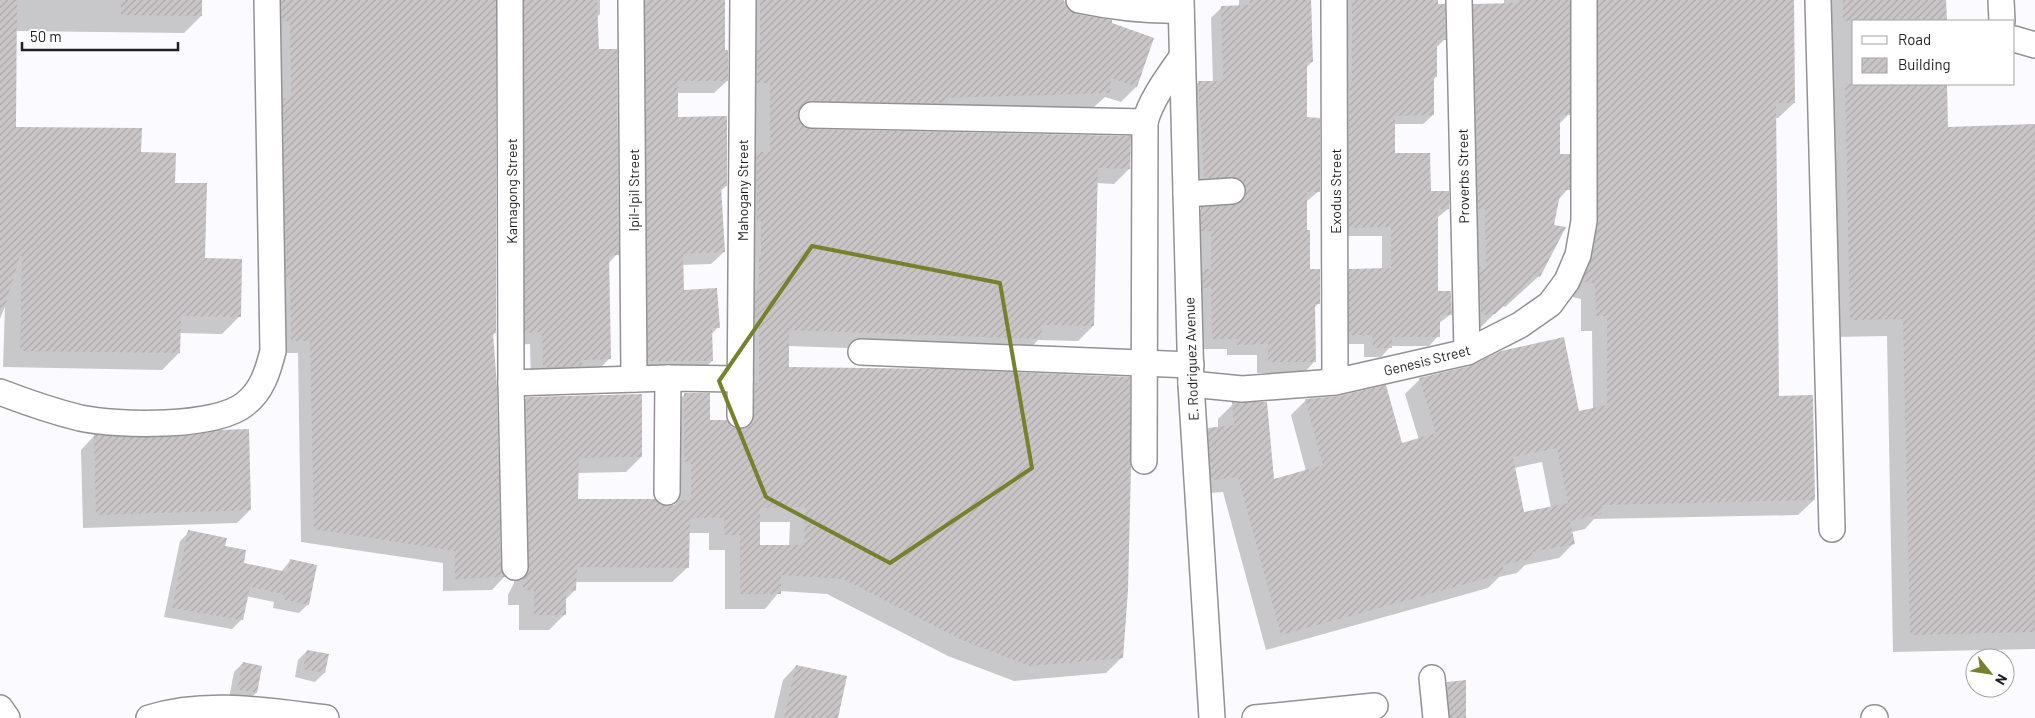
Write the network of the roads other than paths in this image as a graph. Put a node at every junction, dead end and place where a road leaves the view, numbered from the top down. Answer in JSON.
{"nodes":[{"id":1,"x":267,"y":0,"type":"edge"},
{"id":2,"x":510,"y":0,"type":"edge"},
{"id":3,"x":631,"y":0,"type":"edge"},
{"id":4,"x":743,"y":0,"type":"edge"},
{"id":5,"x":1079,"y":0,"type":"edge"},
{"id":6,"x":1334,"y":0,"type":"edge"},
{"id":7,"x":1459,"y":0,"type":"edge"},
{"id":8,"x":1584,"y":0,"type":"edge"},
{"id":9,"x":1818,"y":0,"type":"edge"},
{"id":10,"x":2001,"y":0,"type":"edge"},
{"id":11,"x":1181,"y":5,"type":"edge"},
{"id":12,"x":2002,"y":20,"type":"edge"},
{"id":13,"x":2015,"y":39,"type":"edge"},
{"id":14,"x":2035,"y":45,"type":"edge"},
{"id":15,"x":1182,"y":57,"type":"junction"},
{"id":16,"x":812,"y":115,"type":"dead end"},
{"id":17,"x":1145,"y":122,"type":"junction"},
{"id":18,"x":1232,"y":191,"type":"dead end"},
{"id":19,"x":1186,"y":194,"type":"junction"},
{"id":20,"x":861,"y":352,"type":"dead end"},
{"id":21,"x":1468,"y":352,"type":"junction"},
{"id":22,"x":1144,"y":364,"type":"junction"},
{"id":23,"x":1191,"y":374,"type":"junction"},
{"id":24,"x":668,"y":378,"type":"junction"},
{"id":25,"x":634,"y":379,"type":"junction"},
{"id":26,"x":740,"y":379,"type":"junction"},
{"id":27,"x":1336,"y":382,"type":"junction"},
{"id":28,"x":511,"y":383,"type":"junction"},
{"id":29,"x":0,"y":392,"type":"edge"},
{"id":30,"x":740,"y":415,"type":"dead end"},
{"id":31,"x":1144,"y":461,"type":"dead end"},
{"id":32,"x":667,"y":492,"type":"dead end"},
{"id":33,"x":1832,"y":529,"type":"dead end"},
{"id":34,"x":515,"y":567,"type":"dead end"},
{"id":35,"x":1432,"y":678,"type":"dead end"},
{"id":36,"x":1375,"y":706,"type":"dead end"},
{"id":37,"x":0,"y":708,"type":"edge"},
{"id":38,"x":7,"y":718,"type":"edge"},
{"id":39,"x":149,"y":718,"type":"edge"},
{"id":40,"x":326,"y":718,"type":"edge"},
{"id":41,"x":1212,"y":718,"type":"edge"},
{"id":42,"x":1254,"y":718,"type":"edge"},
{"id":43,"x":1436,"y":718,"type":"edge"}],
"edges":[{"from":1,"to":29,"type":"street"},
{"from":2,"to":28,"type":"street","name":"Kamagong Street"},
{"from":3,"to":25,"type":"street","name":"Ipil-Ipil Street"},
{"from":4,"to":26,"type":"street","name":"Mahogany Street"},
{"from":5,"to":11,"type":"street"},
{"from":6,"to":27,"type":"street","name":"Exodus Street"},
{"from":7,"to":21,"type":"street","name":"Proverbs Street"},
{"from":8,"to":21,"type":"street","name":"Genesis Street"},
{"from":9,"to":33,"type":"street"},
{"from":10,"to":12,"type":"street"},
{"from":11,"to":15,"type":"street","name":"E. Rodriguez Avenue"},
{"from":13,"to":14,"type":"street"},
{"from":15,"to":17,"type":"street"},
{"from":15,"to":19,"type":"street","name":"E. Rodriguez Avenue"},
{"from":16,"to":17,"type":"street"},
{"from":17,"to":22,"type":"street"},
{"from":18,"to":19,"type":"street"},
{"from":19,"to":23,"type":"street","name":"E. Rodriguez Avenue"},
{"from":20,"to":22,"type":"street","name":"Genesis Street"},
{"from":21,"to":27,"type":"street","name":"Genesis Street"},
{"from":22,"to":23,"type":"street","name":"Genesis Street"},
{"from":22,"to":31,"type":"street"},
{"from":23,"to":27,"type":"street","name":"Genesis Street"},
{"from":23,"to":41,"type":"street","name":"E. Rodriguez Avenue"},
{"from":24,"to":25,"type":"street"},
{"from":24,"to":26,"type":"street"},
{"from":24,"to":32,"type":"street"},
{"from":25,"to":28,"type":"street"},
{"from":26,"to":30,"type":"street","name":"Mahogany Street"},
{"from":28,"to":34,"type":"street","name":"Kamagong Street"},
{"from":35,"to":43,"type":"street"},
{"from":36,"to":42,"type":"street"},
{"from":37,"to":38,"type":"street"},
{"from":39,"to":40,"type":"street"}]}
